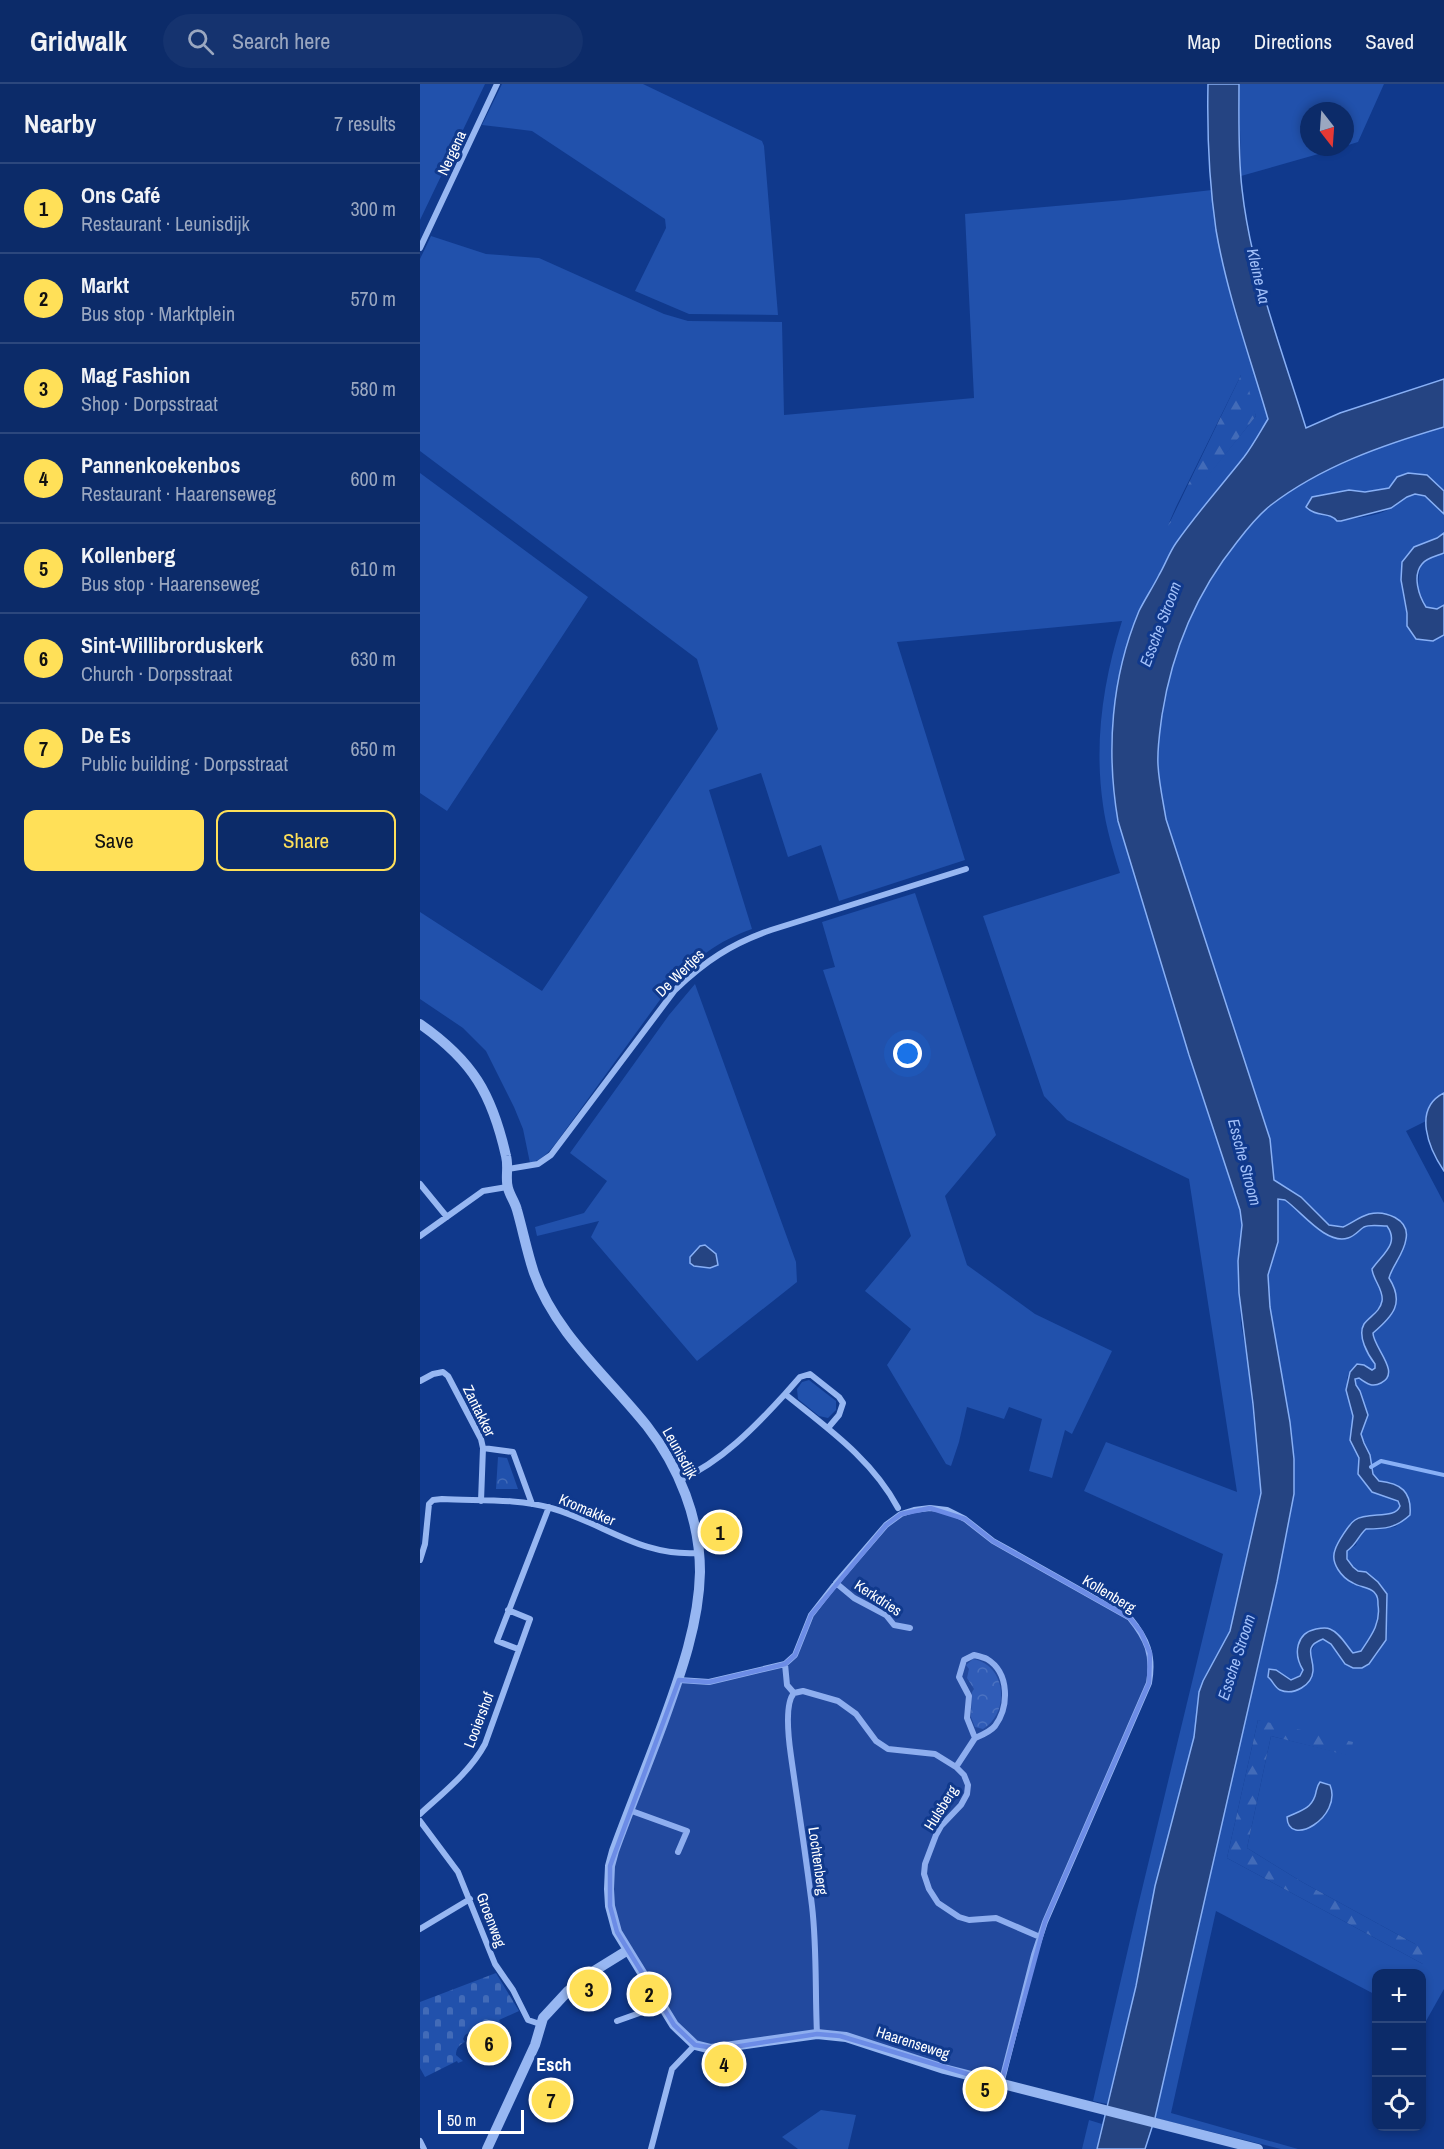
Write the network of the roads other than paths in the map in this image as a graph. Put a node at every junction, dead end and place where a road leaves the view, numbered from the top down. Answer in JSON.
{"nodes":[{"id":1,"x":496,"y":84,"type":"edge"},
{"id":2,"x":420,"y":228,"type":"edge"},
{"id":3,"x":428,"y":232,"type":"junction"},
{"id":4,"x":420,"y":248,"type":"edge"},
{"id":5,"x":966,"y":869,"type":"dead end"},
{"id":6,"x":420,"y":1024,"type":"edge"},
{"id":7,"x":508,"y":1169,"type":"junction"},
{"id":8,"x":420,"y":1185,"type":"edge"},
{"id":9,"x":507,"y":1187,"type":"junction"},
{"id":10,"x":447,"y":1216,"type":"junction"},
{"id":11,"x":420,"y":1236,"type":"edge"},
{"id":12,"x":420,"y":1381,"type":"edge"},
{"id":13,"x":785,"y":1394,"type":"junction"},
{"id":14,"x":828,"y":1428,"type":"junction"},
{"id":15,"x":483,"y":1448,"type":"junction"},
{"id":16,"x":680,"y":1480,"type":"junction"},
{"id":17,"x":481,"y":1501,"type":"junction"},
{"id":18,"x":532,"y":1504,"type":"junction"},
{"id":19,"x":549,"y":1507,"type":"junction"},
{"id":20,"x":898,"y":1508,"type":"dead end"},
{"id":21,"x":699,"y":1553,"type":"junction"},
{"id":22,"x":420,"y":1560,"type":"edge"},
{"id":23,"x":836,"y":1583,"type":"junction"},
{"id":24,"x":508,"y":1610,"type":"junction"},
{"id":25,"x":910,"y":1628,"type":"dead end"},
{"id":26,"x":518,"y":1649,"type":"junction"},
{"id":27,"x":785,"y":1664,"type":"junction"},
{"id":28,"x":679,"y":1680,"type":"junction"},
{"id":29,"x":794,"y":1693,"type":"junction"},
{"id":30,"x":975,"y":1738,"type":"junction"},
{"id":31,"x":956,"y":1767,"type":"junction"},
{"id":32,"x":629,"y":1810,"type":"junction"},
{"id":33,"x":420,"y":1814,"type":"edge"},
{"id":34,"x":420,"y":1821,"type":"edge"},
{"id":35,"x":678,"y":1852,"type":"dead end"},
{"id":36,"x":470,"y":1899,"type":"junction"},
{"id":37,"x":420,"y":1929,"type":"edge"},
{"id":38,"x":1040,"y":1937,"type":"junction"},
{"id":39,"x":628,"y":1950,"type":"junction"},
{"id":40,"x":662,"y":2005,"type":"junction"},
{"id":41,"x":617,"y":2021,"type":"dead end"},
{"id":42,"x":540,"y":2024,"type":"junction"},
{"id":43,"x":817,"y":2034,"type":"junction"},
{"id":44,"x":695,"y":2045,"type":"junction"},
{"id":45,"x":1001,"y":2084,"type":"junction"},
{"id":46,"x":420,"y":2141,"type":"edge"},
{"id":47,"x":424,"y":2149,"type":"edge"},
{"id":48,"x":487,"y":2149,"type":"edge"},
{"id":49,"x":651,"y":2149,"type":"edge"},
{"id":50,"x":1258,"y":2149,"type":"edge"}],
"edges":[{"from":1,"to":3,"type":"street","name":"Nergena"},
{"from":2,"to":3,"type":"street"},
{"from":3,"to":4,"type":"street","name":"Nergena"},
{"from":5,"to":7,"type":"street","name":"De Wertjes"},
{"from":6,"to":7,"type":"street","name":"Leunisdijk"},
{"from":7,"to":9,"type":"street","name":"Leunisdijk"},
{"from":8,"to":10,"type":"street"},
{"from":9,"to":10,"type":"street"},
{"from":9,"to":16,"type":"street","name":"Leunisdijk"},
{"from":10,"to":11,"type":"street"},
{"from":12,"to":15,"type":"street","name":"Zantakker"},
{"from":13,"to":14,"type":"street"},
{"from":13,"to":14,"type":"street"},
{"from":13,"to":16,"type":"street"},
{"from":14,"to":20,"type":"street"},
{"from":15,"to":17,"type":"street","name":"Zantakker"},
{"from":15,"to":18,"type":"street"},
{"from":16,"to":21,"type":"street","name":"Leunisdijk"},
{"from":17,"to":18,"type":"street","name":"Kromakker"},
{"from":17,"to":22,"type":"street","name":"Kromakker"},
{"from":18,"to":19,"type":"street","name":"Kromakker"},
{"from":19,"to":21,"type":"street","name":"Kromakker"},
{"from":19,"to":24,"type":"street"},
{"from":21,"to":28,"type":"street","name":"Leunisdijk"},
{"from":23,"to":25,"type":"street","name":"Kerkdries"},
{"from":23,"to":27,"type":"street","name":"Kollenberg"},
{"from":23,"to":38,"type":"street","name":"Kollenberg"},
{"from":24,"to":26,"type":"street"},
{"from":24,"to":26,"type":"street","name":"Looiershof"},
{"from":26,"to":33,"type":"street","name":"Looiershof"},
{"from":27,"to":28,"type":"street"},
{"from":27,"to":29,"type":"street"},
{"from":28,"to":32,"type":"street","name":"Leunisdijk"},
{"from":29,"to":31,"type":"street","name":"Hulsberg"},
{"from":29,"to":43,"type":"street","name":"Lochtenberg"},
{"from":30,"to":30,"type":"street"},
{"from":30,"to":31,"type":"street"},
{"from":31,"to":38,"type":"street","name":"Hulsberg"},
{"from":32,"to":35,"type":"street"},
{"from":32,"to":39,"type":"street","name":"Leunisdijk"},
{"from":34,"to":36,"type":"street","name":"Groenweg"},
{"from":36,"to":37,"type":"street"},
{"from":36,"to":42,"type":"street","name":"Groenweg"},
{"from":38,"to":45,"type":"street","name":"Kollenberg"},
{"from":39,"to":40,"type":"street","name":"Leunisdijk"},
{"from":39,"to":42,"type":"street"},
{"from":40,"to":41,"type":"street"},
{"from":40,"to":44,"type":"street"},
{"from":42,"to":48,"type":"street"},
{"from":43,"to":44,"type":"street","name":"Haarenseweg"},
{"from":43,"to":45,"type":"street","name":"Haarenseweg"},
{"from":44,"to":49,"type":"street"},
{"from":45,"to":50,"type":"street","name":"Haarenseweg"},
{"from":46,"to":47,"type":"street"}]}
